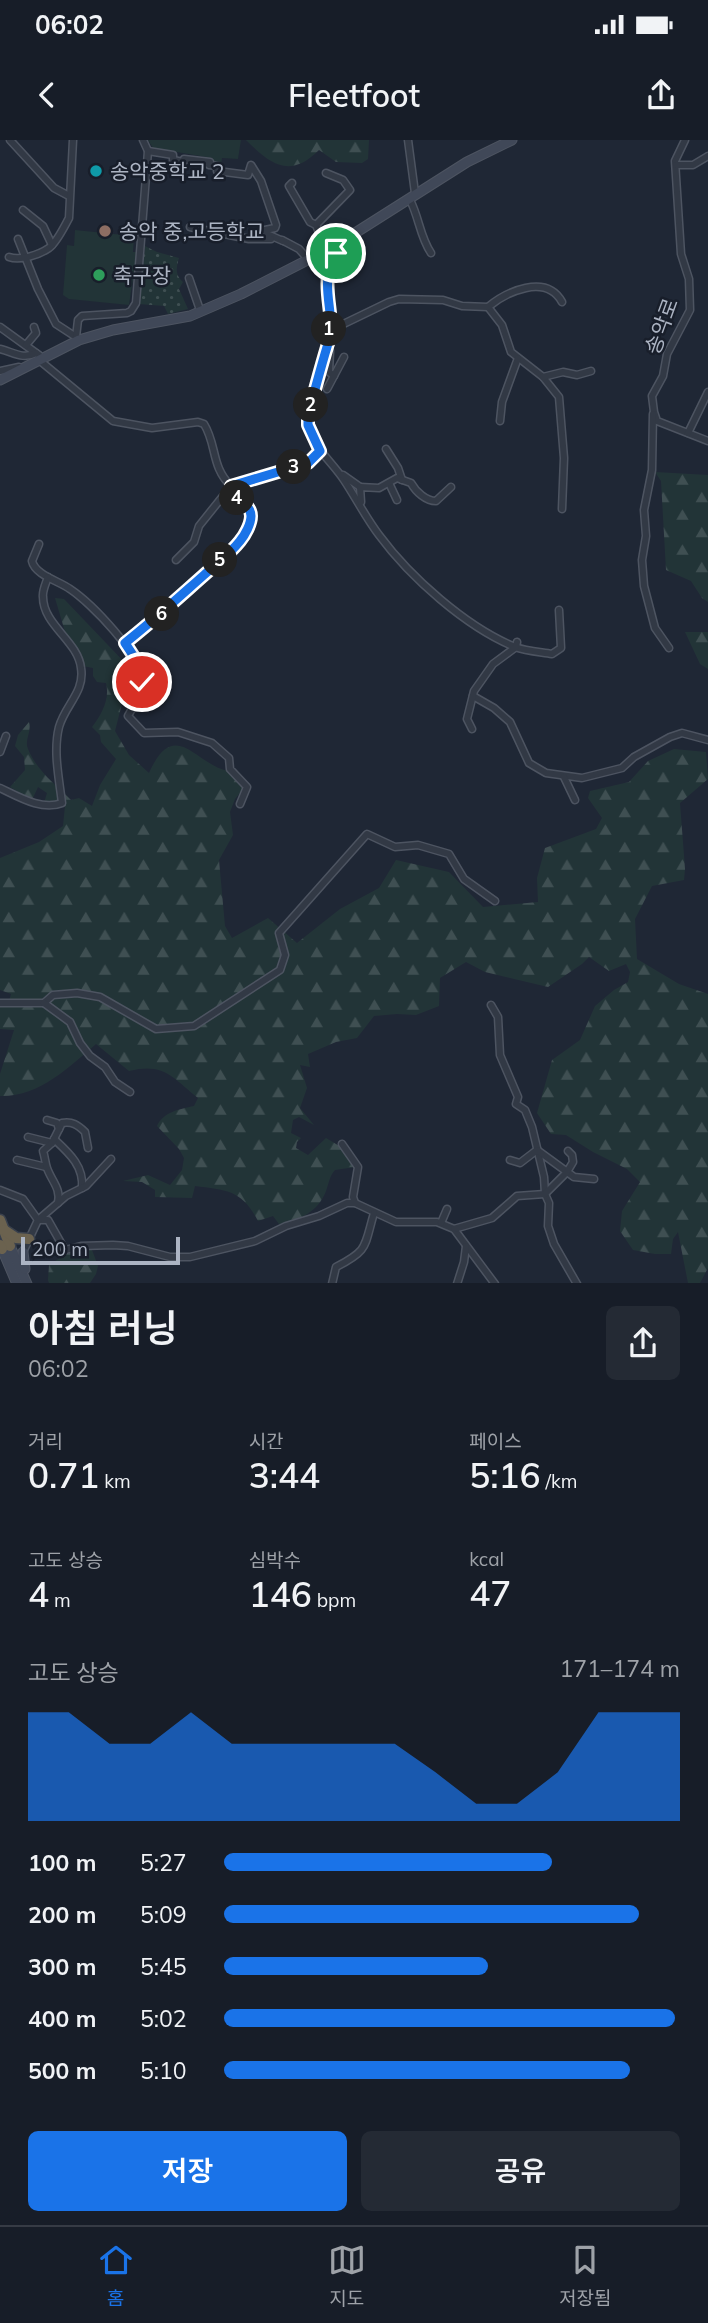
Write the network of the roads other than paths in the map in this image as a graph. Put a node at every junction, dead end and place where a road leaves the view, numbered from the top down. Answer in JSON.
{"nodes":[{"id":1,"x":10,"y":140,"type":"edge"},
{"id":2,"x":73,"y":140,"type":"edge"},
{"id":3,"x":143,"y":140,"type":"edge"},
{"id":4,"x":408,"y":140,"type":"edge"},
{"id":5,"x":505,"y":140,"type":"edge"},
{"id":6,"x":512,"y":140,"type":"edge"},
{"id":7,"x":685,"y":140,"type":"edge"},
{"id":8,"x":148,"y":151,"type":"junction"},
{"id":9,"x":708,"y":156,"type":"edge"},
{"id":10,"x":676,"y":165,"type":"junction"},
{"id":11,"x":326,"y":173,"type":"dead end"},
{"id":12,"x":292,"y":183,"type":"dead end"},
{"id":13,"x":69,"y":196,"type":"junction"},
{"id":14,"x":412,"y":196,"type":"junction"},
{"id":15,"x":23,"y":210,"type":"dead end"},
{"id":16,"x":316,"y":225,"type":"junction"},
{"id":17,"x":190,"y":227,"type":"dead end"},
{"id":18,"x":18,"y":239,"type":"dead end"},
{"id":19,"x":283,"y":241,"type":"junction"},
{"id":20,"x":52,"y":245,"type":"junction"},
{"id":21,"x":329,"y":247,"type":"junction"},
{"id":22,"x":431,"y":253,"type":"dead end"},
{"id":23,"x":9,"y":257,"type":"dead end"},
{"id":24,"x":25,"y":257,"type":"junction"},
{"id":25,"x":306,"y":257,"type":"junction"},
{"id":26,"x":189,"y":278,"type":"dead end"},
{"id":27,"x":562,"y":302,"type":"dead end"},
{"id":28,"x":488,"y":307,"type":"junction"},
{"id":29,"x":200,"y":310,"type":"junction"},
{"id":30,"x":0,"y":327,"type":"edge"},
{"id":31,"x":34,"y":327,"type":"dead end"},
{"id":32,"x":329,"y":331,"type":"junction"},
{"id":33,"x":76,"y":337,"type":"junction"},
{"id":34,"x":26,"y":345,"type":"junction"},
{"id":35,"x":326,"y":345,"type":"junction"},
{"id":36,"x":0,"y":349,"type":"edge"},
{"id":37,"x":38,"y":356,"type":"junction"},
{"id":38,"x":344,"y":357,"type":"dead end"},
{"id":39,"x":518,"y":358,"type":"junction"},
{"id":40,"x":21,"y":367,"type":"junction"},
{"id":41,"x":0,"y":370,"type":"edge"},
{"id":42,"x":591,"y":371,"type":"dead end"},
{"id":43,"x":334,"y":376,"type":"junction"},
{"id":44,"x":543,"y":377,"type":"junction"},
{"id":45,"x":0,"y":379,"type":"edge"},
{"id":46,"x":327,"y":389,"type":"dead end"},
{"id":47,"x":708,"y":392,"type":"edge"},
{"id":48,"x":701,"y":408,"type":"junction"},
{"id":49,"x":708,"y":411,"type":"edge"},
{"id":50,"x":654,"y":412,"type":"junction"},
{"id":51,"x":500,"y":421,"type":"dead end"},
{"id":52,"x":688,"y":433,"type":"junction"},
{"id":53,"x":708,"y":441,"type":"edge"},
{"id":54,"x":386,"y":449,"type":"dead end"},
{"id":55,"x":320,"y":451,"type":"junction"},
{"id":56,"x":338,"y":472,"type":"junction"},
{"id":57,"x":402,"y":480,"type":"junction"},
{"id":58,"x":389,"y":483,"type":"junction"},
{"id":59,"x":231,"y":486,"type":"junction"},
{"id":60,"x":360,"y":487,"type":"junction"},
{"id":61,"x":451,"y":487,"type":"dead end"},
{"id":62,"x":397,"y":500,"type":"dead end"},
{"id":63,"x":361,"y":504,"type":"junction"},
{"id":64,"x":562,"y":509,"type":"dead end"},
{"id":65,"x":38,"y":544,"type":"dead end"},
{"id":66,"x":176,"y":560,"type":"dead end"},
{"id":67,"x":48,"y":576,"type":"junction"},
{"id":68,"x":559,"y":610,"type":"dead end"},
{"id":69,"x":125,"y":643,"type":"junction"},
{"id":70,"x":517,"y":644,"type":"junction"},
{"id":71,"x":669,"y":648,"type":"dead end"},
{"id":72,"x":473,"y":696,"type":"junction"},
{"id":73,"x":472,"y":729,"type":"dead end"},
{"id":74,"x":6,"y":736,"type":"dead end"},
{"id":75,"x":708,"y":740,"type":"edge"},
{"id":76,"x":0,"y":752,"type":"edge"},
{"id":77,"x":564,"y":777,"type":"junction"},
{"id":78,"x":0,"y":788,"type":"edge"},
{"id":79,"x":575,"y":800,"type":"dead end"},
{"id":80,"x":240,"y":804,"type":"dead end"},
{"id":81,"x":495,"y":901,"type":"dead end"},
{"id":82,"x":0,"y":1003,"type":"edge"},
{"id":83,"x":44,"y":1003,"type":"junction"},
{"id":84,"x":491,"y":1005,"type":"dead end"},
{"id":85,"x":130,"y":1092,"type":"dead end"},
{"id":86,"x":47,"y":1120,"type":"dead end"},
{"id":87,"x":59,"y":1129,"type":"junction"},
{"id":88,"x":28,"y":1137,"type":"dead end"},
{"id":89,"x":53,"y":1141,"type":"junction"},
{"id":90,"x":342,"y":1144,"type":"dead end"},
{"id":91,"x":88,"y":1149,"type":"dead end"},
{"id":92,"x":537,"y":1150,"type":"junction"},
{"id":93,"x":568,"y":1151,"type":"dead end"},
{"id":94,"x":111,"y":1159,"type":"dead end"},
{"id":95,"x":17,"y":1160,"type":"dead end"},
{"id":96,"x":510,"y":1160,"type":"dead end"},
{"id":97,"x":46,"y":1167,"type":"junction"},
{"id":98,"x":567,"y":1172,"type":"junction"},
{"id":99,"x":594,"y":1179,"type":"dead end"},
{"id":100,"x":82,"y":1188,"type":"junction"},
{"id":101,"x":0,"y":1190,"type":"edge"},
{"id":102,"x":545,"y":1194,"type":"junction"},
{"id":103,"x":58,"y":1203,"type":"junction"},
{"id":104,"x":355,"y":1203,"type":"junction"},
{"id":105,"x":447,"y":1209,"type":"dead end"},
{"id":106,"x":374,"y":1213,"type":"junction"},
{"id":107,"x":38,"y":1220,"type":"junction"},
{"id":108,"x":441,"y":1223,"type":"junction"},
{"id":109,"x":2,"y":1225,"type":"edge"},
{"id":110,"x":454,"y":1229,"type":"junction"},
{"id":111,"x":29,"y":1239,"type":"junction"},
{"id":112,"x":466,"y":1246,"type":"junction"},
{"id":113,"x":7,"y":1252,"type":"edge"},
{"id":114,"x":0,"y":1268,"type":"edge"},
{"id":115,"x":15,"y":1283,"type":"edge"},
{"id":116,"x":29,"y":1283,"type":"edge"},
{"id":117,"x":332,"y":1283,"type":"edge"},
{"id":118,"x":457,"y":1283,"type":"edge"},
{"id":119,"x":495,"y":1283,"type":"edge"},
{"id":120,"x":577,"y":1283,"type":"edge"}],
"edges":[{"from":1,"to":13,"type":"street"},
{"from":2,"to":13,"type":"street"},
{"from":3,"to":8,"type":"street"},
{"from":4,"to":14,"type":"street"},
{"from":5,"to":14,"type":"main road"},
{"from":6,"to":14,"type":"main road"},
{"from":7,"to":10,"type":"street","name":"송악로"},
{"from":8,"to":19,"type":"street"},
{"from":8,"to":33,"type":"street"},
{"from":9,"to":10,"type":"street"},
{"from":10,"to":50,"type":"street","name":"송악로"},
{"from":11,"to":16,"type":"street"},
{"from":12,"to":16,"type":"street"},
{"from":13,"to":20,"type":"street"},
{"from":14,"to":21,"type":"main road"},
{"from":14,"to":22,"type":"street"},
{"from":15,"to":20,"type":"street"},
{"from":16,"to":21,"type":"street"},
{"from":17,"to":19,"type":"street"},
{"from":18,"to":24,"type":"street"},
{"from":19,"to":25,"type":"street"},
{"from":20,"to":24,"type":"street"},
{"from":21,"to":25,"type":"main road"},
{"from":21,"to":32,"type":"street"},
{"from":21,"to":37,"type":"main road"},
{"from":23,"to":24,"type":"street"},
{"from":24,"to":33,"type":"street"},
{"from":25,"to":29,"type":"main road"},
{"from":26,"to":29,"type":"street"},
{"from":27,"to":28,"type":"street"},
{"from":28,"to":32,"type":"street"},
{"from":28,"to":39,"type":"street"},
{"from":29,"to":33,"type":"main road"},
{"from":30,"to":34,"type":"street"},
{"from":31,"to":34,"type":"street"},
{"from":32,"to":35,"type":"street"},
{"from":33,"to":37,"type":"main road"},
{"from":34,"to":37,"type":"street"},
{"from":35,"to":43,"type":"street"},
{"from":35,"to":55,"type":"street"},
{"from":36,"to":37,"type":"street"},
{"from":37,"to":40,"type":"main road"},
{"from":37,"to":45,"type":"main road"},
{"from":37,"to":59,"type":"street"},
{"from":38,"to":43,"type":"street"},
{"from":39,"to":44,"type":"street"},
{"from":39,"to":51,"type":"street"},
{"from":40,"to":41,"type":"street"},
{"from":40,"to":45,"type":"main road"},
{"from":42,"to":44,"type":"street"},
{"from":43,"to":46,"type":"street"},
{"from":44,"to":64,"type":"street"},
{"from":47,"to":48,"type":"street"},
{"from":48,"to":49,"type":"street"},
{"from":48,"to":52,"type":"street"},
{"from":50,"to":52,"type":"street"},
{"from":50,"to":71,"type":"street","name":"송악로"},
{"from":52,"to":53,"type":"street"},
{"from":54,"to":57,"type":"street"},
{"from":55,"to":56,"type":"street"},
{"from":55,"to":59,"type":"street"},
{"from":56,"to":60,"type":"street"},
{"from":56,"to":63,"type":"street"},
{"from":57,"to":58,"type":"street"},
{"from":57,"to":61,"type":"street"},
{"from":58,"to":60,"type":"street"},
{"from":58,"to":62,"type":"street"},
{"from":59,"to":66,"type":"street"},
{"from":59,"to":69,"type":"street"},
{"from":60,"to":63,"type":"street"},
{"from":63,"to":70,"type":"street"},
{"from":65,"to":67,"type":"street"},
{"from":67,"to":69,"type":"street"},
{"from":67,"to":78,"type":"street"},
{"from":68,"to":70,"type":"street"},
{"from":69,"to":80,"type":"street"},
{"from":70,"to":72,"type":"street"},
{"from":72,"to":73,"type":"street"},
{"from":72,"to":77,"type":"street"},
{"from":74,"to":76,"type":"street"},
{"from":75,"to":77,"type":"street"},
{"from":77,"to":79,"type":"street"},
{"from":81,"to":83,"type":"street"},
{"from":82,"to":83,"type":"street"},
{"from":83,"to":85,"type":"street"},
{"from":84,"to":92,"type":"street"},
{"from":86,"to":87,"type":"street"},
{"from":87,"to":89,"type":"street"},
{"from":87,"to":91,"type":"street"},
{"from":88,"to":89,"type":"street"},
{"from":89,"to":97,"type":"street"},
{"from":89,"to":100,"type":"street"},
{"from":90,"to":104,"type":"street"},
{"from":92,"to":96,"type":"street"},
{"from":92,"to":98,"type":"street"},
{"from":92,"to":102,"type":"street"},
{"from":93,"to":98,"type":"street"},
{"from":94,"to":100,"type":"street"},
{"from":95,"to":97,"type":"street"},
{"from":97,"to":103,"type":"street"},
{"from":98,"to":99,"type":"street"},
{"from":98,"to":102,"type":"street"},
{"from":100,"to":103,"type":"street"},
{"from":101,"to":107,"type":"street"},
{"from":102,"to":110,"type":"street"},
{"from":102,"to":120,"type":"street"},
{"from":103,"to":107,"type":"street"},
{"from":104,"to":106,"type":"street"},
{"from":104,"to":107,"type":"street"},
{"from":105,"to":108,"type":"street"},
{"from":106,"to":108,"type":"street"},
{"from":106,"to":117,"type":"street"},
{"from":107,"to":111,"type":"street"},
{"from":108,"to":110,"type":"street"},
{"from":109,"to":111,"type":"highway"},
{"from":109,"to":113,"type":"highway"},
{"from":110,"to":112,"type":"street"},
{"from":111,"to":113,"type":"street"},
{"from":112,"to":118,"type":"street"},
{"from":112,"to":119,"type":"street"},
{"from":113,"to":115,"type":"main road"},
{"from":113,"to":116,"type":"main road"},
{"from":114,"to":115,"type":"main road"}]}
